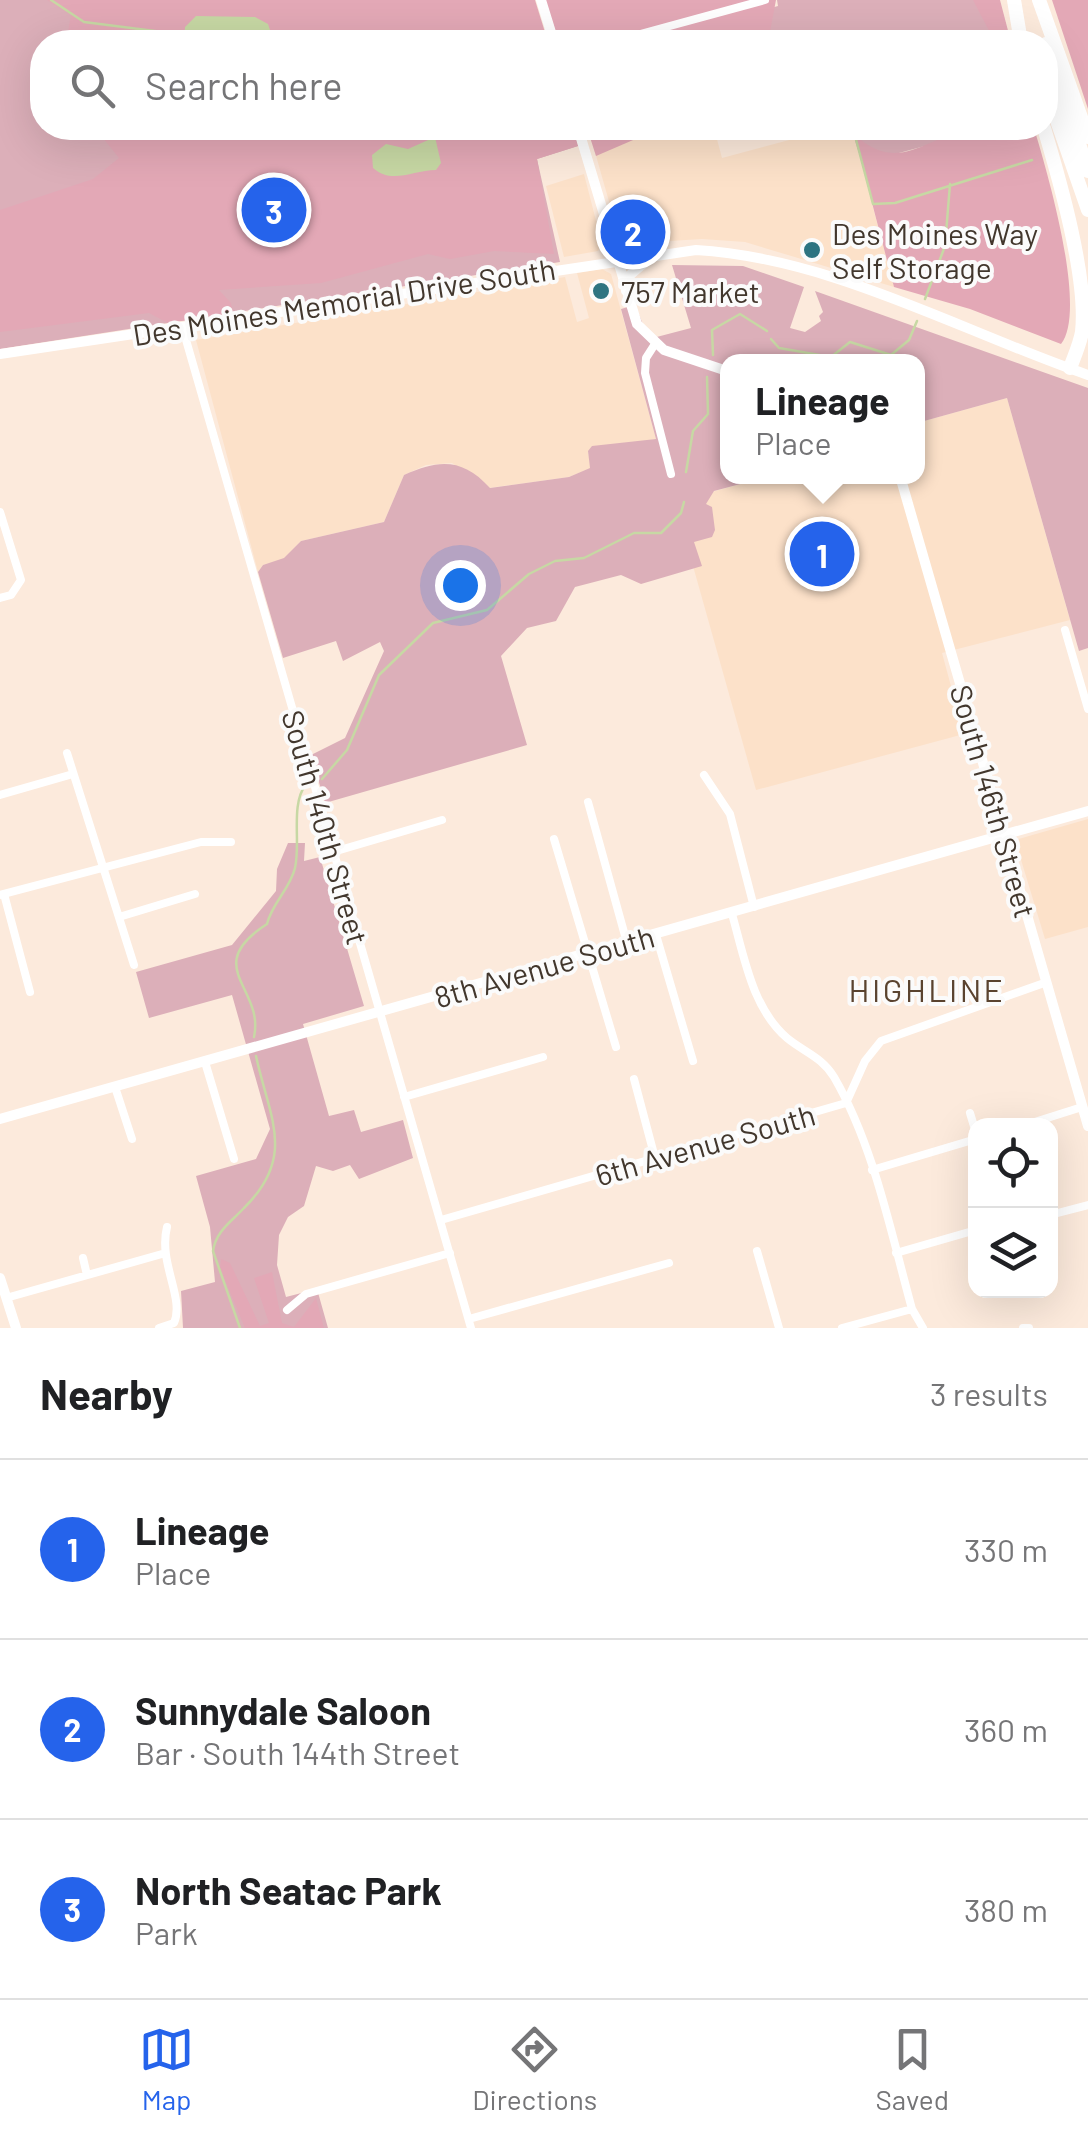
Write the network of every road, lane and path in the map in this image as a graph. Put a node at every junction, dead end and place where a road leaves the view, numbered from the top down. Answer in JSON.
{"nodes":[{"id":1,"x":541,"y":0,"type":"edge"},
{"id":2,"x":765,"y":0,"type":"edge"},
{"id":3,"x":1014,"y":0,"type":"edge"},
{"id":4,"x":1037,"y":0,"type":"edge"},
{"id":5,"x":550,"y":30,"type":"edge"},
{"id":6,"x":655,"y":30,"type":"edge"},
{"id":7,"x":1022,"y":30,"type":"edge"},
{"id":8,"x":1043,"y":30,"type":"edge"},
{"id":9,"x":1048,"y":30,"type":"edge"},
{"id":10,"x":1058,"y":56,"type":"edge"},
{"id":11,"x":1058,"y":82,"type":"edge"},
{"id":12,"x":1058,"y":124,"type":"edge"},
{"id":13,"x":1088,"y":137,"type":"edge"},
{"id":14,"x":581,"y":140,"type":"edge"},
{"id":15,"x":1047,"y":140,"type":"edge"},
{"id":16,"x":1088,"y":171,"type":"edge"},
{"id":17,"x":1088,"y":210,"type":"edge"},
{"id":18,"x":654,"y":255,"type":"junction"},
{"id":19,"x":616,"y":260,"type":"junction"},
{"id":20,"x":626,"y":297,"type":"junction"},
{"id":21,"x":182,"y":326,"type":"junction"},
{"id":22,"x":655,"y":344,"type":"junction"},
{"id":23,"x":0,"y":354,"type":"edge"},
{"id":24,"x":720,"y":368,"type":"edge"},
{"id":25,"x":1070,"y":368,"type":"junction"},
{"id":26,"x":1088,"y":374,"type":"edge"},
{"id":27,"x":672,"y":474,"type":"dead end"},
{"id":28,"x":902,"y":484,"type":"edge"},
{"id":29,"x":0,"y":512,"type":"edge"},
{"id":30,"x":2,"y":524,"type":"edge"},
{"id":31,"x":0,"y":598,"type":"edge"},
{"id":32,"x":1066,"y":630,"type":"dead end"},
{"id":33,"x":1088,"y":709,"type":"edge"},
{"id":34,"x":68,"y":753,"type":"dead end"},
{"id":35,"x":73,"y":774,"type":"junction"},
{"id":36,"x":704,"y":775,"type":"dead end"},
{"id":37,"x":0,"y":795,"type":"edge"},
{"id":38,"x":588,"y":802,"type":"dead end"},
{"id":39,"x":1088,"y":811,"type":"edge"},
{"id":40,"x":442,"y":820,"type":"dead end"},
{"id":41,"x":1003,"y":835,"type":"junction"},
{"id":42,"x":554,"y":839,"type":"dead end"},
{"id":43,"x":232,"y":842,"type":"dead end"},
{"id":44,"x":333,"y":852,"type":"junction"},
{"id":45,"x":102,"y":867,"type":"junction"},
{"id":46,"x":2,"y":894,"type":"edge"},
{"id":47,"x":195,"y":894,"type":"dead end"},
{"id":48,"x":754,"y":907,"type":"junction"},
{"id":49,"x":732,"y":914,"type":"junction"},
{"id":50,"x":119,"y":917,"type":"junction"},
{"id":51,"x":656,"y":935,"type":"junction"},
{"id":52,"x":627,"y":943,"type":"junction"},
{"id":53,"x":587,"y":954,"type":"junction"},
{"id":54,"x":134,"y":965,"type":"dead end"},
{"id":55,"x":1046,"y":982,"type":"junction"},
{"id":56,"x":30,"y":992,"type":"dead end"},
{"id":57,"x":380,"y":1012,"type":"junction"},
{"id":58,"x":616,"y":1047,"type":"dead end"},
{"id":59,"x":544,"y":1057,"type":"dead end"},
{"id":60,"x":693,"y":1061,"type":"dead end"},
{"id":61,"x":205,"y":1062,"type":"junction"},
{"id":62,"x":634,"y":1080,"type":"dead end"},
{"id":63,"x":115,"y":1087,"type":"junction"},
{"id":64,"x":404,"y":1097,"type":"junction"},
{"id":65,"x":846,"y":1104,"type":"junction"},
{"id":66,"x":1082,"y":1108,"type":"junction"},
{"id":67,"x":970,"y":1113,"type":"dead end"},
{"id":68,"x":971,"y":1118,"type":"edge"},
{"id":69,"x":1049,"y":1118,"type":"edge"},
{"id":70,"x":0,"y":1119,"type":"edge"},
{"id":71,"x":1088,"y":1126,"type":"edge"},
{"id":72,"x":132,"y":1139,"type":"dead end"},
{"id":73,"x":968,"y":1139,"type":"edge"},
{"id":74,"x":656,"y":1158,"type":"junction"},
{"id":75,"x":234,"y":1159,"type":"dead end"},
{"id":76,"x":872,"y":1170,"type":"junction"},
{"id":77,"x":1088,"y":1205,"type":"edge"},
{"id":78,"x":1058,"y":1213,"type":"edge"},
{"id":79,"x":441,"y":1220,"type":"junction"},
{"id":80,"x":167,"y":1227,"type":"dead end"},
{"id":81,"x":968,"y":1232,"type":"edge"},
{"id":82,"x":757,"y":1251,"type":"dead end"},
{"id":83,"x":450,"y":1253,"type":"junction"},
{"id":84,"x":896,"y":1253,"type":"junction"},
{"id":85,"x":162,"y":1254,"type":"junction"},
{"id":86,"x":83,"y":1258,"type":"dead end"},
{"id":87,"x":669,"y":1263,"type":"dead end"},
{"id":88,"x":87,"y":1274,"type":"junction"},
{"id":89,"x":0,"y":1278,"type":"edge"},
{"id":90,"x":6,"y":1298,"type":"junction"},
{"id":91,"x":912,"y":1309,"type":"junction"},
{"id":92,"x":287,"y":1310,"type":"dead end"},
{"id":93,"x":470,"y":1324,"type":"edge"},
{"id":94,"x":16,"y":1328,"type":"edge"},
{"id":95,"x":159,"y":1328,"type":"edge"},
{"id":96,"x":779,"y":1328,"type":"edge"},
{"id":97,"x":842,"y":1328,"type":"edge"},
{"id":98,"x":923,"y":1328,"type":"edge"}],
"edges":[{"from":1,"to":5,"type":"street"},
{"from":2,"to":6,"type":"street"},
{"from":3,"to":7,"type":"highway"},
{"from":4,"to":8,"type":"highway"},
{"from":4,"to":9,"type":"highway"},
{"from":10,"to":13,"type":"highway"},
{"from":11,"to":16,"type":"highway"},
{"from":12,"to":17,"type":"highway"},
{"from":14,"to":19,"type":"street"},
{"from":15,"to":25,"type":"highway"},
{"from":18,"to":19,"type":"street","name":"Des Moines Memorial Drive South"},
{"from":18,"to":20,"type":"street"},
{"from":18,"to":25,"type":"street","name":"Des Moines Memorial Drive South"},
{"from":19,"to":20,"type":"street"},
{"from":19,"to":21,"type":"street","name":"Des Moines Memorial Drive South"},
{"from":20,"to":22,"type":"street"},
{"from":21,"to":23,"type":"street","name":"Des Moines Memorial Drive South"},
{"from":21,"to":44,"type":"street","name":"South 140th Street"},
{"from":22,"to":24,"type":"street"},
{"from":22,"to":27,"type":"street"},
{"from":25,"to":26,"type":"street","name":"Des Moines Memorial Drive South"},
{"from":28,"to":41,"type":"street","name":"South 146th Street"},
{"from":29,"to":30,"type":"street"},
{"from":30,"to":31,"type":"street"},
{"from":32,"to":33,"type":"street"},
{"from":34,"to":35,"type":"street"},
{"from":35,"to":37,"type":"street"},
{"from":35,"to":45,"type":"street"},
{"from":36,"to":48,"type":"street"},
{"from":38,"to":52,"type":"street"},
{"from":39,"to":41,"type":"street","name":"8th Avenue South"},
{"from":40,"to":44,"type":"street"},
{"from":41,"to":48,"type":"street","name":"8th Avenue South"},
{"from":41,"to":55,"type":"street","name":"South 146th Street"},
{"from":42,"to":53,"type":"street"},
{"from":43,"to":45,"type":"street"},
{"from":44,"to":57,"type":"street","name":"South 140th Street"},
{"from":45,"to":46,"type":"street"},
{"from":45,"to":50,"type":"street"},
{"from":46,"to":56,"type":"street"},
{"from":47,"to":50,"type":"street"},
{"from":48,"to":49,"type":"street","name":"8th Avenue South"},
{"from":49,"to":51,"type":"street","name":"8th Avenue South"},
{"from":49,"to":65,"type":"street"},
{"from":50,"to":54,"type":"street"},
{"from":51,"to":52,"type":"street","name":"8th Avenue South"},
{"from":51,"to":60,"type":"street"},
{"from":52,"to":53,"type":"street","name":"8th Avenue South"},
{"from":53,"to":57,"type":"street","name":"8th Avenue South"},
{"from":53,"to":58,"type":"street"},
{"from":55,"to":65,"type":"street","name":"6th Avenue South"},
{"from":55,"to":66,"type":"street","name":"South 146th Street"},
{"from":57,"to":61,"type":"street","name":"8th Avenue South"},
{"from":57,"to":64,"type":"street","name":"South 140th Street"},
{"from":59,"to":64,"type":"street"},
{"from":61,"to":63,"type":"street","name":"8th Avenue South"},
{"from":61,"to":75,"type":"street"},
{"from":62,"to":74,"type":"street"},
{"from":63,"to":70,"type":"street","name":"8th Avenue South"},
{"from":63,"to":72,"type":"street"},
{"from":64,"to":79,"type":"street","name":"South 140th Street"},
{"from":65,"to":74,"type":"street","name":"6th Avenue South"},
{"from":65,"to":76,"type":"street"},
{"from":66,"to":69,"type":"street"},
{"from":66,"to":71,"type":"street","name":"South 146th Street"},
{"from":67,"to":68,"type":"street"},
{"from":73,"to":76,"type":"street"},
{"from":74,"to":79,"type":"street","name":"6th Avenue South"},
{"from":76,"to":84,"type":"street"},
{"from":77,"to":78,"type":"street"},
{"from":79,"to":83,"type":"street","name":"South 140th Street"},
{"from":80,"to":85,"type":"street"},
{"from":81,"to":84,"type":"street"},
{"from":82,"to":96,"type":"street"},
{"from":83,"to":92,"type":"street"},
{"from":83,"to":93,"type":"street","name":"South 140th Street"},
{"from":84,"to":91,"type":"street"},
{"from":85,"to":88,"type":"street"},
{"from":85,"to":95,"type":"street"},
{"from":86,"to":88,"type":"street"},
{"from":87,"to":93,"type":"street"},
{"from":88,"to":90,"type":"street"},
{"from":89,"to":90,"type":"street"},
{"from":90,"to":94,"type":"street"},
{"from":91,"to":97,"type":"street"},
{"from":91,"to":98,"type":"street"}]}
